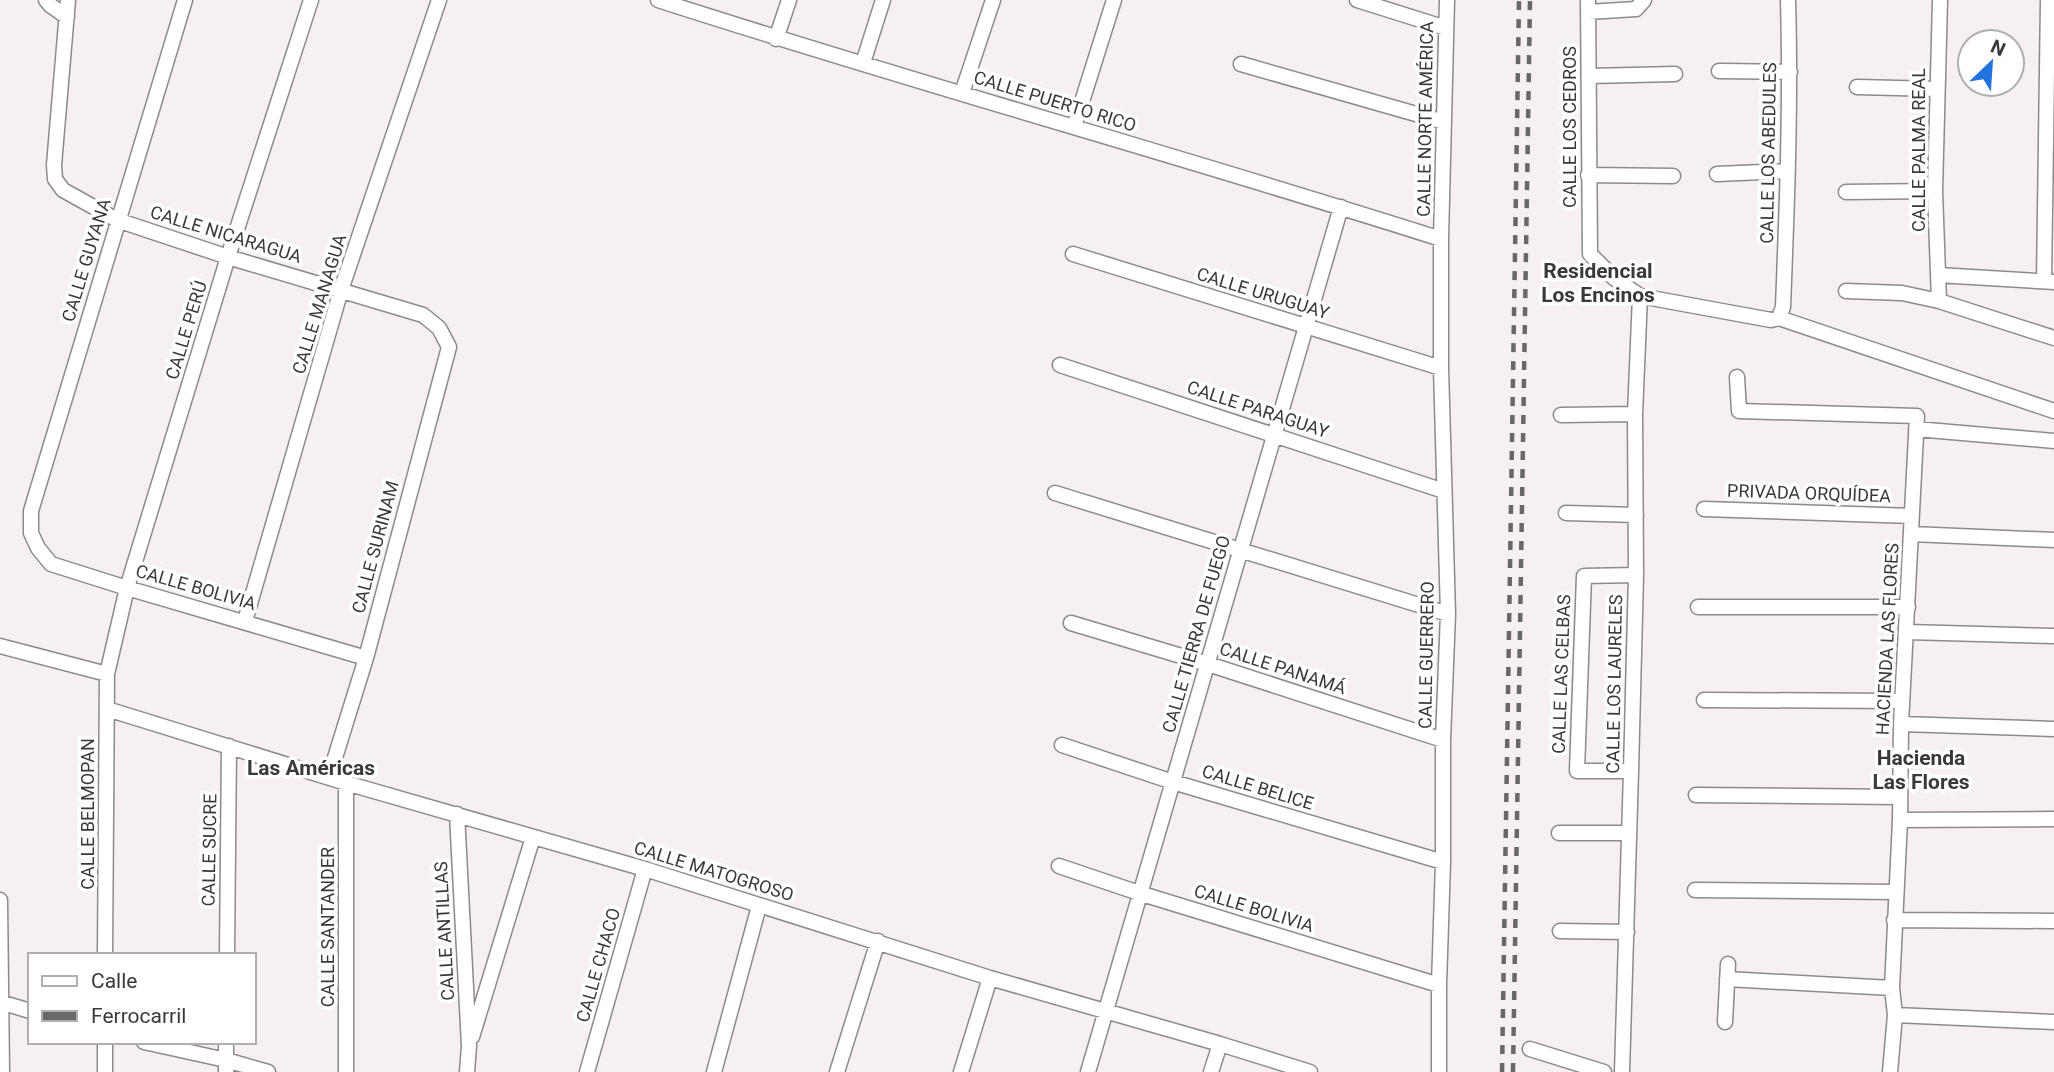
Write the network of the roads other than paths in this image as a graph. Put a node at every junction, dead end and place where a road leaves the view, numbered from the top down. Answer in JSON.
{"nodes":[{"id":1,"x":46,"y":0,"type":"edge"},
{"id":2,"x":68,"y":0,"type":"edge"},
{"id":3,"x":185,"y":0,"type":"edge"},
{"id":4,"x":311,"y":0,"type":"edge"},
{"id":5,"x":439,"y":0,"type":"edge"},
{"id":6,"x":658,"y":0,"type":"edge"},
{"id":7,"x":789,"y":0,"type":"edge"},
{"id":8,"x":883,"y":0,"type":"edge"},
{"id":9,"x":993,"y":0,"type":"edge"},
{"id":10,"x":1115,"y":0,"type":"edge"},
{"id":11,"x":1357,"y":0,"type":"edge"},
{"id":12,"x":1447,"y":0,"type":"edge"},
{"id":13,"x":1644,"y":0,"type":"edge"},
{"id":14,"x":1788,"y":0,"type":"edge"},
{"id":15,"x":1940,"y":0,"type":"edge"},
{"id":16,"x":2048,"y":0,"type":"edge"},
{"id":17,"x":684,"y":4,"type":"edge"},
{"id":18,"x":1588,"y":6,"type":"edge"},
{"id":19,"x":67,"y":17,"type":"junction"},
{"id":20,"x":1447,"y":28,"type":"junction"},
{"id":21,"x":776,"y":39,"type":"junction"},
{"id":22,"x":863,"y":63,"type":"junction"},
{"id":23,"x":1241,"y":64,"type":"dead end"},
{"id":24,"x":1719,"y":71,"type":"dead end"},
{"id":25,"x":1790,"y":72,"type":"junction"},
{"id":26,"x":1675,"y":74,"type":"dead end"},
{"id":27,"x":1589,"y":76,"type":"junction"},
{"id":28,"x":1857,"y":87,"type":"dead end"},
{"id":29,"x":1937,"y":89,"type":"junction"},
{"id":30,"x":962,"y":93,"type":"junction"},
{"id":31,"x":1444,"y":122,"type":"junction"},
{"id":32,"x":1074,"y":127,"type":"junction"},
{"id":33,"x":1788,"y":171,"type":"junction"},
{"id":34,"x":1588,"y":174,"type":"junction"},
{"id":35,"x":1717,"y":174,"type":"dead end"},
{"id":36,"x":1673,"y":176,"type":"dead end"},
{"id":37,"x":1935,"y":191,"type":"junction"},
{"id":38,"x":1846,"y":192,"type":"dead end"},
{"id":39,"x":1341,"y":207,"type":"junction"},
{"id":40,"x":117,"y":220,"type":"junction"},
{"id":41,"x":1441,"y":239,"type":"junction"},
{"id":42,"x":1073,"y":254,"type":"dead end"},
{"id":43,"x":228,"y":257,"type":"junction"},
{"id":44,"x":1938,"y":275,"type":"junction"},
{"id":45,"x":2049,"y":282,"type":"edge"},
{"id":46,"x":341,"y":290,"type":"junction"},
{"id":47,"x":1846,"y":290,"type":"dead end"},
{"id":48,"x":1640,"y":296,"type":"junction"},
{"id":49,"x":1939,"y":301,"type":"junction"},
{"id":50,"x":1781,"y":312,"type":"junction"},
{"id":51,"x":1306,"y":326,"type":"junction"},
{"id":52,"x":439,"y":328,"type":"joint"},
{"id":53,"x":2054,"y":338,"type":"edge"},
{"id":54,"x":1060,"y":365,"type":"dead end"},
{"id":55,"x":1441,"y":368,"type":"junction"},
{"id":56,"x":1737,"y":377,"type":"dead end"},
{"id":57,"x":2054,"y":411,"type":"edge"},
{"id":58,"x":1561,"y":415,"type":"dead end"},
{"id":59,"x":1635,"y":415,"type":"junction"},
{"id":60,"x":1917,"y":423,"type":"junction"},
{"id":61,"x":1275,"y":435,"type":"junction"},
{"id":62,"x":2053,"y":441,"type":"edge"},
{"id":63,"x":1444,"y":491,"type":"junction"},
{"id":64,"x":1055,"y":493,"type":"dead end"},
{"id":65,"x":1704,"y":509,"type":"dead end"},
{"id":66,"x":1566,"y":513,"type":"dead end"},
{"id":67,"x":1636,"y":515,"type":"junction"},
{"id":68,"x":1912,"y":516,"type":"junction"},
{"id":69,"x":31,"y":533,"type":"joint"},
{"id":70,"x":1911,"y":534,"type":"junction"},
{"id":71,"x":2054,"y":540,"type":"edge"},
{"id":72,"x":1241,"y":550,"type":"junction"},
{"id":73,"x":1636,"y":575,"type":"junction"},
{"id":74,"x":128,"y":588,"type":"junction"},
{"id":75,"x":1698,"y":607,"type":"dead end"},
{"id":76,"x":1908,"y":607,"type":"junction"},
{"id":77,"x":1448,"y":614,"type":"junction"},
{"id":78,"x":245,"y":621,"type":"junction"},
{"id":79,"x":1070,"y":624,"type":"dead end"},
{"id":80,"x":1907,"y":632,"type":"junction"},
{"id":81,"x":2054,"y":636,"type":"edge"},
{"id":82,"x":0,"y":646,"type":"edge"},
{"id":83,"x":366,"y":657,"type":"junction"},
{"id":84,"x":1208,"y":664,"type":"junction"},
{"id":85,"x":107,"y":674,"type":"junction"},
{"id":86,"x":1704,"y":700,"type":"dead end"},
{"id":87,"x":1902,"y":701,"type":"junction"},
{"id":88,"x":107,"y":709,"type":"junction"},
{"id":89,"x":1901,"y":724,"type":"junction"},
{"id":90,"x":2054,"y":729,"type":"edge"},
{"id":91,"x":1443,"y":740,"type":"junction"},
{"id":92,"x":1062,"y":745,"type":"dead end"},
{"id":93,"x":229,"y":746,"type":"junction"},
{"id":94,"x":1631,"y":771,"type":"junction"},
{"id":95,"x":329,"y":777,"type":"junction"},
{"id":96,"x":1173,"y":782,"type":"junction"},
{"id":97,"x":346,"y":783,"type":"junction"},
{"id":98,"x":1696,"y":795,"type":"dead end"},
{"id":99,"x":1899,"y":797,"type":"junction"},
{"id":100,"x":457,"y":814,"type":"junction"},
{"id":101,"x":2054,"y":819,"type":"edge"},
{"id":102,"x":1900,"y":820,"type":"junction"},
{"id":103,"x":1559,"y":833,"type":"dead end"},
{"id":104,"x":1629,"y":833,"type":"junction"},
{"id":105,"x":533,"y":837,"type":"junction"},
{"id":106,"x":1443,"y":862,"type":"junction"},
{"id":107,"x":1059,"y":866,"type":"dead end"},
{"id":108,"x":645,"y":869,"type":"junction"},
{"id":109,"x":1695,"y":890,"type":"dead end"},
{"id":110,"x":1896,"y":892,"type":"junction"},
{"id":111,"x":1139,"y":893,"type":"junction"},
{"id":112,"x":0,"y":900,"type":"edge"},
{"id":113,"x":759,"y":906,"type":"junction"},
{"id":114,"x":1894,"y":920,"type":"junction"},
{"id":115,"x":2054,"y":920,"type":"edge"},
{"id":116,"x":1560,"y":931,"type":"dead end"},
{"id":117,"x":1627,"y":932,"type":"junction"},
{"id":118,"x":878,"y":941,"type":"junction"},
{"id":119,"x":105,"y":953,"type":"edge"},
{"id":120,"x":227,"y":953,"type":"edge"},
{"id":121,"x":990,"y":978,"type":"junction"},
{"id":122,"x":1439,"y":985,"type":"junction"},
{"id":123,"x":1892,"y":988,"type":"junction"},
{"id":124,"x":1,"y":1002,"type":"edge"},
{"id":125,"x":28,"y":1010,"type":"edge"},
{"id":126,"x":1107,"y":1012,"type":"junction"},
{"id":127,"x":1895,"y":1015,"type":"junction"},
{"id":128,"x":1726,"y":1022,"type":"dead end"},
{"id":129,"x":2054,"y":1022,"type":"edge"},
{"id":130,"x":105,"y":1044,"type":"edge"},
{"id":131,"x":151,"y":1044,"type":"edge"},
{"id":132,"x":226,"y":1044,"type":"edge"},
{"id":133,"x":1220,"y":1044,"type":"junction"},
{"id":134,"x":469,"y":1046,"type":"junction"},
{"id":135,"x":1530,"y":1049,"type":"dead end"},
{"id":136,"x":226,"y":1066,"type":"edge"},
{"id":137,"x":1577,"y":1068,"type":"edge"},
{"id":138,"x":2,"y":1072,"type":"edge"},
{"id":139,"x":105,"y":1072,"type":"edge"},
{"id":140,"x":268,"y":1072,"type":"edge"},
{"id":141,"x":346,"y":1072,"type":"edge"},
{"id":142,"x":467,"y":1072,"type":"edge"},
{"id":143,"x":587,"y":1072,"type":"edge"},
{"id":144,"x":714,"y":1072,"type":"edge"},
{"id":145,"x":837,"y":1072,"type":"edge"},
{"id":146,"x":961,"y":1072,"type":"edge"},
{"id":147,"x":1088,"y":1072,"type":"edge"},
{"id":148,"x":1211,"y":1072,"type":"edge"},
{"id":149,"x":1310,"y":1072,"type":"edge"},
{"id":150,"x":1439,"y":1072,"type":"edge"},
{"id":151,"x":1604,"y":1072,"type":"edge"},
{"id":152,"x":1622,"y":1072,"type":"edge"},
{"id":153,"x":1891,"y":1072,"type":"edge"}],
"edges":[{"from":1,"to":19,"type":"street"},
{"from":2,"to":19,"type":"street","name":"CALLE NICARAGUA"},
{"from":3,"to":40,"type":"street","name":"CALLE GUYANA"},
{"from":4,"to":43,"type":"street","name":"CALLE PERÚ"},
{"from":5,"to":46,"type":"street","name":"CALLE MANAGUA"},
{"from":6,"to":17,"type":"street","name":"CALLE PUERTO RICO"},
{"from":7,"to":21,"type":"street"},
{"from":8,"to":22,"type":"street"},
{"from":9,"to":30,"type":"street"},
{"from":10,"to":32,"type":"street"},
{"from":11,"to":20,"type":"street"},
{"from":12,"to":20,"type":"street","name":"CALLE NORTE AMÉRICA"},
{"from":13,"to":18,"type":"street"},
{"from":14,"to":25,"type":"street","name":"CALLE LOS ABEDULES"},
{"from":15,"to":29,"type":"street","name":"CALLE PALMA REAL"},
{"from":16,"to":45,"type":"street"},
{"from":17,"to":21,"type":"street","name":"CALLE PUERTO RICO"},
{"from":18,"to":27,"type":"street","name":"CALLE LOS CEDROS"},
{"from":19,"to":40,"type":"street","name":"CALLE NICARAGUA"},
{"from":20,"to":31,"type":"street","name":"CALLE NORTE AMÉRICA"},
{"from":21,"to":22,"type":"street","name":"CALLE PUERTO RICO"},
{"from":22,"to":30,"type":"street","name":"CALLE PUERTO RICO"},
{"from":23,"to":31,"type":"street"},
{"from":24,"to":25,"type":"street"},
{"from":25,"to":33,"type":"street","name":"CALLE LOS ABEDULES"},
{"from":26,"to":27,"type":"street"},
{"from":27,"to":34,"type":"street","name":"CALLE LOS CEDROS"},
{"from":28,"to":29,"type":"street"},
{"from":29,"to":37,"type":"street","name":"CALLE PALMA REAL"},
{"from":30,"to":32,"type":"street","name":"CALLE PUERTO RICO"},
{"from":31,"to":41,"type":"street","name":"CALLE NORTE AMÉRICA"},
{"from":32,"to":39,"type":"street","name":"CALLE PUERTO RICO"},
{"from":33,"to":35,"type":"street"},
{"from":33,"to":50,"type":"street","name":"CALLE LOS ABEDULES"},
{"from":34,"to":36,"type":"street"},
{"from":34,"to":48,"type":"street","name":"CALLE LOS CEDROS"},
{"from":37,"to":38,"type":"street"},
{"from":37,"to":44,"type":"street","name":"CALLE PALMA REAL"},
{"from":39,"to":41,"type":"street","name":"CALLE PUERTO RICO"},
{"from":39,"to":51,"type":"street","name":"CALLE TIERRA DE FUEGO"},
{"from":40,"to":43,"type":"street","name":"CALLE NICARAGUA"},
{"from":40,"to":69,"type":"street","name":"CALLE GUYANA"},
{"from":41,"to":55,"type":"street","name":"CALLE GUERRERO"},
{"from":42,"to":51,"type":"street","name":"CALLE URUGUAY"},
{"from":43,"to":46,"type":"street","name":"CALLE NICARAGUA"},
{"from":43,"to":74,"type":"street","name":"CALLE PERÚ"},
{"from":44,"to":45,"type":"street"},
{"from":44,"to":49,"type":"street","name":"CALLE PALMA REAL"},
{"from":46,"to":52,"type":"street","name":"CALLE NICARAGUA"},
{"from":46,"to":78,"type":"street","name":"CALLE MANAGUA"},
{"from":47,"to":49,"type":"street"},
{"from":48,"to":50,"type":"street"},
{"from":48,"to":59,"type":"street","name":"CALLE LOS LAURELES"},
{"from":49,"to":53,"type":"street"},
{"from":50,"to":57,"type":"street"},
{"from":51,"to":55,"type":"street","name":"CALLE URUGUAY"},
{"from":51,"to":61,"type":"street","name":"CALLE TIERRA DE FUEGO"},
{"from":52,"to":83,"type":"street","name":"CALLE SURINAM"},
{"from":54,"to":61,"type":"street","name":"CALLE PARAGUAY"},
{"from":55,"to":63,"type":"street","name":"CALLE GUERRERO"},
{"from":56,"to":60,"type":"street"},
{"from":58,"to":59,"type":"street"},
{"from":59,"to":67,"type":"street","name":"CALLE LOS LAURELES"},
{"from":60,"to":62,"type":"street"},
{"from":60,"to":68,"type":"street","name":"HACIENDA LAS FLORES"},
{"from":61,"to":63,"type":"street","name":"CALLE PARAGUAY"},
{"from":61,"to":72,"type":"street","name":"CALLE TIERRA DE FUEGO"},
{"from":63,"to":77,"type":"street","name":"CALLE GUERRERO"},
{"from":64,"to":72,"type":"street"},
{"from":65,"to":68,"type":"street","name":"PRIVADA ORQUÍDEA"},
{"from":66,"to":67,"type":"street"},
{"from":67,"to":73,"type":"street","name":"CALLE LOS LAURELES"},
{"from":68,"to":70,"type":"street","name":"HACIENDA LAS FLORES"},
{"from":69,"to":74,"type":"street","name":"CALLE BOLIVIA"},
{"from":70,"to":71,"type":"street"},
{"from":70,"to":76,"type":"street","name":"HACIENDA LAS FLORES"},
{"from":72,"to":77,"type":"street"},
{"from":72,"to":84,"type":"street","name":"CALLE TIERRA DE FUEGO"},
{"from":73,"to":94,"type":"street","name":"CALLE LOS LAURELES"},
{"from":73,"to":94,"type":"street","name":"CALLE LAS CELBAS"},
{"from":74,"to":78,"type":"street","name":"CALLE BOLIVIA"},
{"from":74,"to":85,"type":"street","name":"CALLE PERÚ"},
{"from":75,"to":76,"type":"street"},
{"from":76,"to":80,"type":"street","name":"HACIENDA LAS FLORES"},
{"from":77,"to":91,"type":"street","name":"CALLE GUERRERO"},
{"from":78,"to":83,"type":"street","name":"CALLE BOLIVIA"},
{"from":79,"to":84,"type":"street","name":"CALLE PANAMÁ"},
{"from":80,"to":81,"type":"street"},
{"from":80,"to":87,"type":"street","name":"HACIENDA LAS FLORES"},
{"from":82,"to":85,"type":"street"},
{"from":83,"to":95,"type":"street","name":"CALLE SURINAM"},
{"from":84,"to":91,"type":"street","name":"CALLE PANAMÁ"},
{"from":84,"to":96,"type":"street","name":"CALLE TIERRA DE FUEGO"},
{"from":85,"to":88,"type":"street","name":"CALLE BELMOPAN"},
{"from":86,"to":87,"type":"street"},
{"from":87,"to":89,"type":"street","name":"HACIENDA LAS FLORES"},
{"from":88,"to":93,"type":"street","name":"CALLE MATOGROSO"},
{"from":88,"to":119,"type":"street","name":"CALLE BELMOPAN"},
{"from":89,"to":90,"type":"street"},
{"from":89,"to":99,"type":"street","name":"HACIENDA LAS FLORES"},
{"from":91,"to":106,"type":"street","name":"CALLE GUERRERO"},
{"from":92,"to":96,"type":"street","name":"CALLE BELICE"},
{"from":93,"to":95,"type":"street","name":"CALLE MATOGROSO"},
{"from":93,"to":120,"type":"street","name":"CALLE SUCRE"},
{"from":94,"to":104,"type":"street","name":"CALLE LOS LAURELES"},
{"from":95,"to":97,"type":"street","name":"CALLE MATOGROSO"},
{"from":96,"to":106,"type":"street","name":"CALLE BELICE"},
{"from":96,"to":111,"type":"street","name":"CALLE TIERRA DE FUEGO"},
{"from":97,"to":100,"type":"street","name":"CALLE MATOGROSO"},
{"from":97,"to":141,"type":"street","name":"CALLE SANTANDER"},
{"from":98,"to":99,"type":"street"},
{"from":99,"to":102,"type":"street","name":"HACIENDA LAS FLORES"},
{"from":100,"to":105,"type":"street","name":"CALLE MATOGROSO"},
{"from":100,"to":134,"type":"street","name":"CALLE ANTILLAS"},
{"from":101,"to":102,"type":"street"},
{"from":102,"to":110,"type":"street","name":"HACIENDA LAS FLORES"},
{"from":103,"to":104,"type":"street"},
{"from":104,"to":117,"type":"street","name":"CALLE LOS LAURELES"},
{"from":105,"to":108,"type":"street","name":"CALLE MATOGROSO"},
{"from":105,"to":134,"type":"street","name":"CALLE ANTILLAS"},
{"from":106,"to":122,"type":"street","name":"CALLE GUERRERO"},
{"from":107,"to":111,"type":"street","name":"CALLE BOLIVIA"},
{"from":108,"to":113,"type":"street","name":"CALLE MATOGROSO"},
{"from":108,"to":143,"type":"street","name":"CALLE CHACO"},
{"from":109,"to":110,"type":"street"},
{"from":110,"to":114,"type":"street","name":"HACIENDA LAS FLORES"},
{"from":111,"to":122,"type":"street","name":"CALLE BOLIVIA"},
{"from":111,"to":126,"type":"street","name":"CALLE TIERRA DE FUEGO"},
{"from":112,"to":124,"type":"street"},
{"from":113,"to":118,"type":"street","name":"CALLE MATOGROSO"},
{"from":113,"to":144,"type":"street"},
{"from":114,"to":115,"type":"street"},
{"from":114,"to":123,"type":"street","name":"HACIENDA LAS FLORES"},
{"from":116,"to":117,"type":"street"},
{"from":117,"to":152,"type":"street","name":"CALLE LOS LAURELES"},
{"from":118,"to":121,"type":"street","name":"CALLE MATOGROSO"},
{"from":118,"to":145,"type":"street"},
{"from":121,"to":126,"type":"street","name":"CALLE MATOGROSO"},
{"from":121,"to":146,"type":"street"},
{"from":122,"to":150,"type":"street","name":"CALLE GUERRERO"},
{"from":123,"to":127,"type":"street","name":"HACIENDA LAS FLORES"},
{"from":123,"to":128,"type":"street"},
{"from":124,"to":125,"type":"street"},
{"from":124,"to":138,"type":"street"},
{"from":126,"to":133,"type":"street","name":"CALLE MATOGROSO"},
{"from":126,"to":147,"type":"street","name":"CALLE TIERRA DE FUEGO"},
{"from":127,"to":129,"type":"street"},
{"from":127,"to":153,"type":"street","name":"HACIENDA LAS FLORES"},
{"from":130,"to":139,"type":"street"},
{"from":131,"to":136,"type":"street"},
{"from":132,"to":136,"type":"street"},
{"from":133,"to":148,"type":"street"},
{"from":133,"to":149,"type":"street","name":"CALLE MATOGROSO"},
{"from":134,"to":142,"type":"street","name":"CALLE ANTILLAS"},
{"from":135,"to":137,"type":"street"},
{"from":136,"to":140,"type":"street"},
{"from":137,"to":151,"type":"street"}]}
